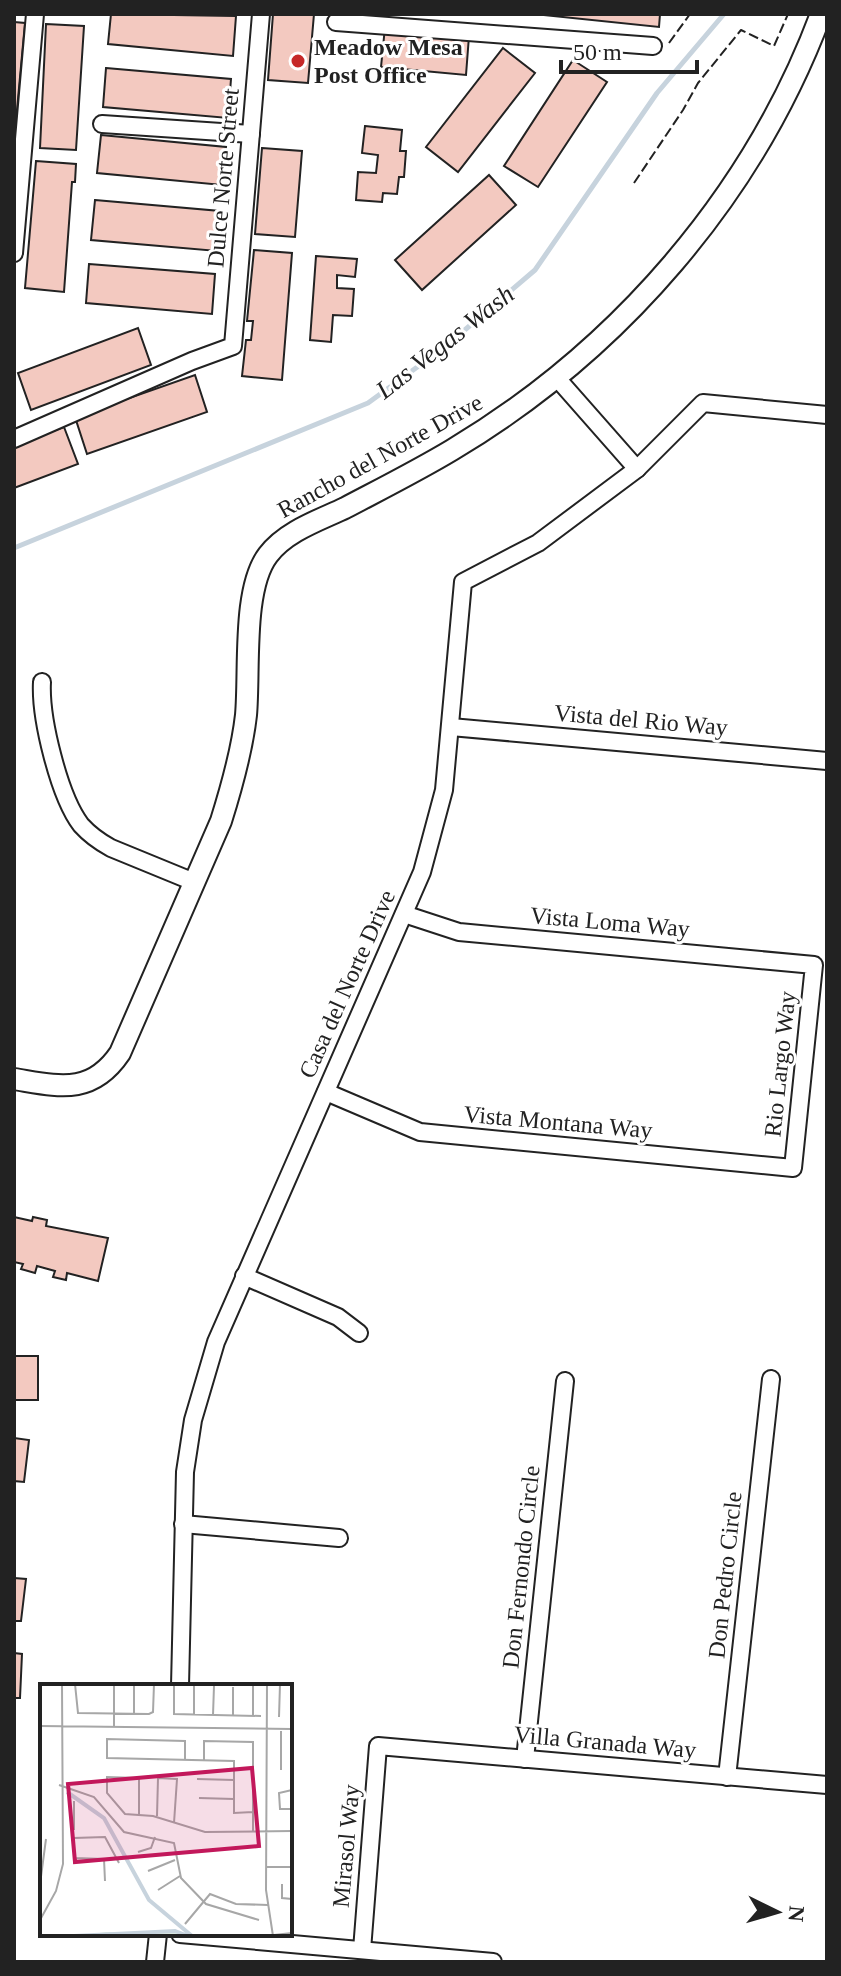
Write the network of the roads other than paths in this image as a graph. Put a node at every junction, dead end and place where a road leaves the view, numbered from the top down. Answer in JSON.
{"nodes":[{"id":1,"x":35,"y":14,"type":"edge"},
{"id":2,"x":261,"y":14,"type":"edge"},
{"id":3,"x":821,"y":14,"type":"edge"},
{"id":4,"x":336,"y":22,"type":"dead end"},
{"id":5,"x":653,"y":46,"type":"dead end"},
{"id":6,"x":102,"y":124,"type":"dead end"},
{"id":7,"x":251,"y":134,"type":"junction"},
{"id":8,"x":14,"y":253,"type":"edge"},
{"id":9,"x":556,"y":377,"type":"junction"},
{"id":10,"x":827,"y":415,"type":"edge"},
{"id":11,"x":14,"y":439,"type":"edge"},
{"id":12,"x":637,"y":469,"type":"junction"},
{"id":13,"x":42,"y":682,"type":"dead end"},
{"id":14,"x":451,"y":727,"type":"junction"},
{"id":15,"x":827,"y":761,"type":"edge"},
{"id":16,"x":194,"y":882,"type":"junction"},
{"id":17,"x":404,"y":914,"type":"junction"},
{"id":18,"x":814,"y":965,"type":"joint"},
{"id":19,"x":14,"y":1079,"type":"edge"},
{"id":20,"x":326,"y":1092,"type":"junction"},
{"id":21,"x":793,"y":1168,"type":"joint"},
{"id":22,"x":244,"y":1276,"type":"junction"},
{"id":23,"x":359,"y":1333,"type":"dead end"},
{"id":24,"x":771,"y":1379,"type":"dead end"},
{"id":25,"x":565,"y":1381,"type":"dead end"},
{"id":26,"x":183,"y":1524,"type":"junction"},
{"id":27,"x":339,"y":1538,"type":"dead end"},
{"id":28,"x":180,"y":1684,"type":"edge"},
{"id":29,"x":378,"y":1746,"type":"joint"},
{"id":30,"x":525,"y":1759,"type":"junction"},
{"id":31,"x":727,"y":1777,"type":"junction"},
{"id":32,"x":827,"y":1785,"type":"edge"},
{"id":33,"x":158,"y":1936,"type":"edge"},
{"id":34,"x":203,"y":1936,"type":"edge"},
{"id":35,"x":362,"y":1950,"type":"junction"},
{"id":36,"x":155,"y":1962,"type":"edge"},
{"id":37,"x":493,"y":1962,"type":"edge"}],
"edges":[{"from":1,"to":8,"type":"street"},
{"from":2,"to":7,"type":"street","name":"Dulce Norte Street"},
{"from":3,"to":9,"type":"street","name":"Rancho del Norte Drive"},
{"from":4,"to":5,"type":"street"},
{"from":6,"to":7,"type":"street"},
{"from":7,"to":11,"type":"street","name":"Dulce Norte Street"},
{"from":9,"to":12,"type":"street"},
{"from":9,"to":16,"type":"street","name":"Rancho del Norte Drive"},
{"from":10,"to":12,"type":"street","name":"Casa del Norte Drive"},
{"from":12,"to":14,"type":"street","name":"Casa del Norte Drive"},
{"from":13,"to":16,"type":"street"},
{"from":14,"to":15,"type":"street","name":"Vista del Rio Way"},
{"from":14,"to":17,"type":"street","name":"Casa del Norte Drive"},
{"from":16,"to":19,"type":"street","name":"Rancho del Norte Drive"},
{"from":17,"to":18,"type":"street","name":"Vista Loma Way"},
{"from":17,"to":20,"type":"street","name":"Casa del Norte Drive"},
{"from":18,"to":21,"type":"street","name":"Rio Largo Way"},
{"from":20,"to":21,"type":"street","name":"Vista Montana Way"},
{"from":20,"to":22,"type":"street","name":"Casa del Norte Drive"},
{"from":22,"to":23,"type":"street"},
{"from":22,"to":26,"type":"street","name":"Casa del Norte Drive"},
{"from":24,"to":31,"type":"street","name":"Don Pedro Circle"},
{"from":25,"to":30,"type":"street","name":"Don Fernondo Circle"},
{"from":26,"to":27,"type":"street"},
{"from":26,"to":28,"type":"street","name":"Casa del Norte Drive"},
{"from":29,"to":30,"type":"street","name":"Villa Granada Way"},
{"from":29,"to":35,"type":"street","name":"Mirasol Way"},
{"from":30,"to":31,"type":"street","name":"Villa Granada Way"},
{"from":31,"to":32,"type":"street","name":"Villa Granada Way"},
{"from":33,"to":36,"type":"street"},
{"from":34,"to":35,"type":"street"},
{"from":35,"to":37,"type":"street"}]}
